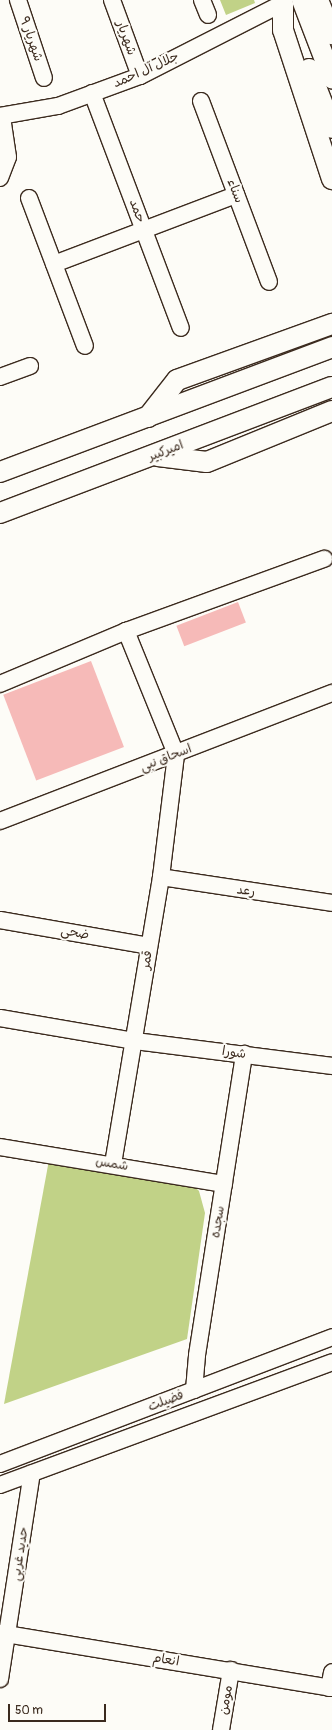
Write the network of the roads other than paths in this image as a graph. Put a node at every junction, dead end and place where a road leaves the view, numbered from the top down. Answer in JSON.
{"nodes":[{"id":1,"x":18,"y":0,"type":"edge"},
{"id":2,"x":112,"y":0,"type":"edge"},
{"id":3,"x":202,"y":0,"type":"edge"},
{"id":4,"x":310,"y":9,"type":"edge"},
{"id":5,"x":208,"y":15,"type":"dead end"},
{"id":6,"x":140,"y":76,"type":"junction"},
{"id":7,"x":44,"y":78,"type":"dead end"},
{"id":8,"x":332,"y":78,"type":"edge"},
{"id":9,"x":92,"y":93,"type":"junction"},
{"id":10,"x":201,"y":101,"type":"dead end"},
{"id":11,"x":1,"y":117,"type":"edge"},
{"id":12,"x":332,"y":128,"type":"edge"},
{"id":13,"x":0,"y":178,"type":"edge"},
{"id":14,"x":332,"y":179,"type":"edge"},
{"id":15,"x":236,"y":194,"type":"junction"},
{"id":16,"x":29,"y":198,"type":"dead end"},
{"id":17,"x":144,"y":230,"type":"junction"},
{"id":18,"x":54,"y":264,"type":"junction"},
{"id":19,"x":269,"y":282,"type":"dead end"},
{"id":20,"x":332,"y":324,"type":"edge"},
{"id":21,"x":181,"y":328,"type":"dead end"},
{"id":22,"x":85,"y":346,"type":"dead end"},
{"id":23,"x":332,"y":346,"type":"edge"},
{"id":24,"x":30,"y":366,"type":"dead end"},
{"id":25,"x":0,"y":377,"type":"edge"},
{"id":26,"x":332,"y":387,"type":"edge"},
{"id":27,"x":332,"y":411,"type":"edge"},
{"id":28,"x":148,"y":417,"type":"junction"},
{"id":29,"x":156,"y":455,"type":"junction"},
{"id":30,"x":0,"y":472,"type":"edge"},
{"id":31,"x":0,"y":514,"type":"edge"},
{"id":32,"x":324,"y":559,"type":"dead end"},
{"id":33,"x":126,"y":631,"type":"junction"},
{"id":34,"x":0,"y":684,"type":"edge"},
{"id":35,"x":332,"y":693,"type":"edge"},
{"id":36,"x":176,"y":754,"type":"junction"},
{"id":37,"x":0,"y":821,"type":"edge"},
{"id":38,"x":161,"y":877,"type":"junction"},
{"id":39,"x":332,"y":903,"type":"edge"},
{"id":40,"x":0,"y":920,"type":"edge"},
{"id":41,"x":149,"y":946,"type":"junction"},
{"id":42,"x":0,"y":1018,"type":"edge"},
{"id":43,"x":135,"y":1041,"type":"junction"},
{"id":44,"x":244,"y":1054,"type":"junction"},
{"id":45,"x":332,"y":1066,"type":"edge"},
{"id":46,"x":0,"y":1147,"type":"edge"},
{"id":47,"x":113,"y":1164,"type":"junction"},
{"id":48,"x":224,"y":1184,"type":"junction"},
{"id":49,"x":332,"y":1337,"type":"edge"},
{"id":50,"x":332,"y":1362,"type":"edge"},
{"id":51,"x":194,"y":1390,"type":"junction"},
{"id":52,"x":0,"y":1464,"type":"edge"},
{"id":53,"x":32,"y":1473,"type":"junction"},
{"id":54,"x":0,"y":1486,"type":"edge"},
{"id":55,"x":4,"y":1633,"type":"edge"},
{"id":56,"x":231,"y":1670,"type":"junction"},
{"id":57,"x":0,"y":1679,"type":"edge"},
{"id":58,"x":331,"y":1683,"type":"edge"},
{"id":59,"x":221,"y":1730,"type":"edge"}],
"edges":[{"from":1,"to":7,"type":"street","name":"شهریار ۹"},
{"from":2,"to":6,"type":"street","name":"شهریار"},
{"from":3,"to":5,"type":"street"},
{"from":4,"to":6,"type":"street","name":"جلال آل احمد"},
{"from":4,"to":8,"type":"main road"},
{"from":4,"to":12,"type":"main road"},
{"from":4,"to":14,"type":"main road"},
{"from":6,"to":9,"type":"street","name":"جلال آل احمد"},
{"from":9,"to":11,"type":"street","name":"جلال آل احمد"},
{"from":9,"to":17,"type":"street","name":"حمد"},
{"from":10,"to":15,"type":"street","name":"سناء"},
{"from":11,"to":13,"type":"street"},
{"from":15,"to":17,"type":"street"},
{"from":15,"to":19,"type":"street","name":"سناء"},
{"from":16,"to":18,"type":"street"},
{"from":17,"to":18,"type":"street"},
{"from":17,"to":21,"type":"street","name":"حمد"},
{"from":18,"to":22,"type":"street"},
{"from":20,"to":28,"type":"main road"},
{"from":23,"to":28,"type":"main road"},
{"from":24,"to":25,"type":"street"},
{"from":26,"to":29,"type":"main road","name":"امیرکبیر"},
{"from":27,"to":29,"type":"main road"},
{"from":28,"to":30,"type":"main road"},
{"from":29,"to":31,"type":"main road","name":"امیرکبیر"},
{"from":32,"to":33,"type":"street"},
{"from":33,"to":34,"type":"street"},
{"from":33,"to":36,"type":"street"},
{"from":35,"to":36,"type":"street","name":"اسحاق نبی"},
{"from":36,"to":37,"type":"street","name":"اسحاق نبی"},
{"from":36,"to":38,"type":"street","name":"قمر"},
{"from":38,"to":39,"type":"street","name":"رعد"},
{"from":38,"to":41,"type":"street","name":"قمر"},
{"from":40,"to":41,"type":"street","name":"ضحی"},
{"from":41,"to":43,"type":"street","name":"قمر"},
{"from":42,"to":43,"type":"street","name":"شورا"},
{"from":43,"to":44,"type":"street","name":"شورا"},
{"from":43,"to":47,"type":"street","name":"قمر"},
{"from":44,"to":45,"type":"street","name":"شورا"},
{"from":44,"to":48,"type":"street","name":"سجده"},
{"from":46,"to":47,"type":"street","name":"شمس"},
{"from":47,"to":48,"type":"street","name":"شمس"},
{"from":48,"to":51,"type":"street","name":"سجده"},
{"from":49,"to":51,"type":"street","name":"فضیلت"},
{"from":50,"to":53,"type":"street","name":"فضیلت"},
{"from":51,"to":52,"type":"street","name":"فضیلت"},
{"from":53,"to":54,"type":"street","name":"فضیلت"},
{"from":53,"to":55,"type":"street","name":"حدید غربی"},
{"from":55,"to":56,"type":"street","name":"انعام"},
{"from":55,"to":57,"type":"street","name":"حدید غربی"},
{"from":56,"to":58,"type":"street","name":"انعام"},
{"from":56,"to":59,"type":"street","name":"مومن"}]}
